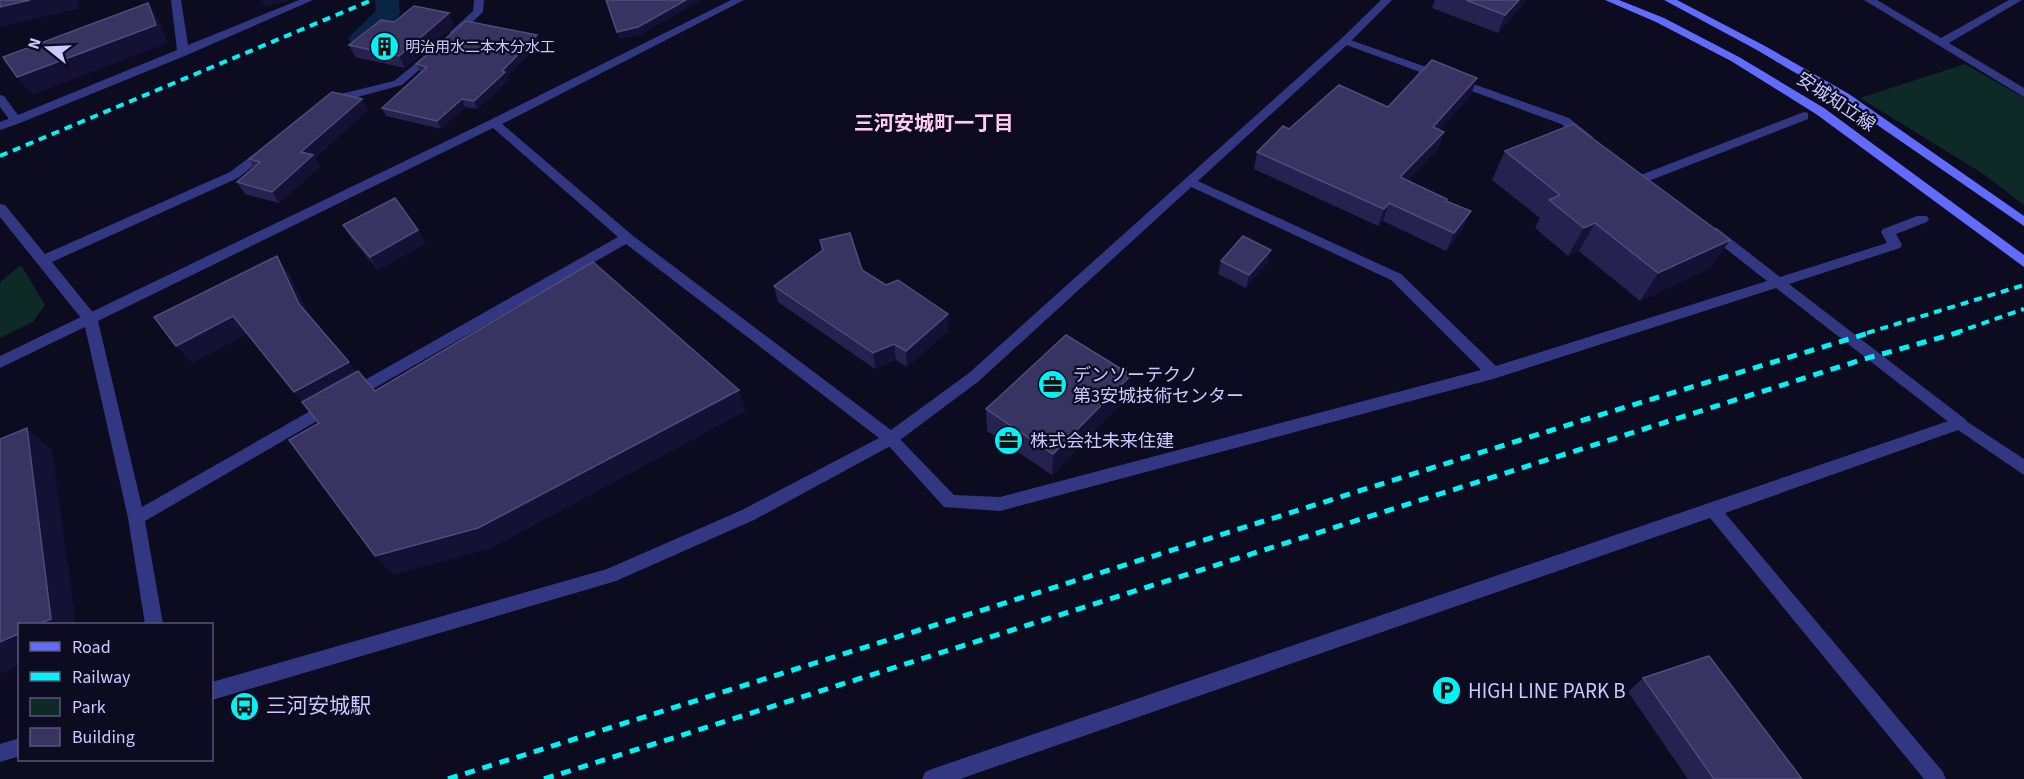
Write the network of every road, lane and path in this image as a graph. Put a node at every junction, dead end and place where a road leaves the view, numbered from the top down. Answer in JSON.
{"nodes":[{"id":1,"x":176,"y":0,"type":"edge"},
{"id":2,"x":308,"y":0,"type":"edge"},
{"id":3,"x":479,"y":0,"type":"edge"},
{"id":4,"x":739,"y":0,"type":"edge"},
{"id":5,"x":1387,"y":0,"type":"edge"},
{"id":6,"x":1610,"y":0,"type":"edge"},
{"id":7,"x":1669,"y":0,"type":"edge"},
{"id":8,"x":1869,"y":0,"type":"edge"},
{"id":9,"x":2014,"y":1,"type":"edge"},
{"id":10,"x":2024,"y":8,"type":"edge"},
{"id":11,"x":1345,"y":40,"type":"junction"},
{"id":12,"x":1941,"y":43,"type":"junction"},
{"id":13,"x":183,"y":53,"type":"junction"},
{"id":14,"x":2024,"y":93,"type":"edge"},
{"id":15,"x":0,"y":99,"type":"edge"},
{"id":16,"x":320,"y":107,"type":"edge"},
{"id":17,"x":1804,"y":116,"type":"dead end"},
{"id":18,"x":15,"y":120,"type":"junction"},
{"id":19,"x":494,"y":123,"type":"junction"},
{"id":20,"x":0,"y":126,"type":"edge"},
{"id":21,"x":277,"y":141,"type":"edge"},
{"id":22,"x":1599,"y":147,"type":"edge"},
{"id":23,"x":1642,"y":179,"type":"edge"},
{"id":24,"x":1189,"y":181,"type":"junction"},
{"id":25,"x":0,"y":208,"type":"edge"},
{"id":26,"x":1922,"y":219,"type":"dead end"},
{"id":27,"x":1698,"y":220,"type":"edge"},
{"id":28,"x":2024,"y":222,"type":"edge"},
{"id":29,"x":627,"y":238,"type":"junction"},
{"id":30,"x":42,"y":261,"type":"junction"},
{"id":31,"x":2024,"y":262,"type":"edge"},
{"id":32,"x":1781,"y":283,"type":"junction"},
{"id":33,"x":90,"y":319,"type":"junction"},
{"id":34,"x":0,"y":362,"type":"edge"},
{"id":35,"x":1493,"y":373,"type":"junction"},
{"id":36,"x":1960,"y":423,"type":"junction"},
{"id":37,"x":891,"y":440,"type":"junction"},
{"id":38,"x":2024,"y":468,"type":"edge"},
{"id":39,"x":1713,"y":510,"type":"junction"},
{"id":40,"x":136,"y":518,"type":"junction"},
{"id":41,"x":154,"y":623,"type":"edge"},
{"id":42,"x":213,"y":692,"type":"edge"},
{"id":43,"x":18,"y":748,"type":"edge"},
{"id":44,"x":0,"y":753,"type":"edge"},
{"id":45,"x":932,"y":779,"type":"edge"},
{"id":46,"x":1936,"y":779,"type":"edge"}],
"edges":[{"from":1,"to":13,"type":"street"},
{"from":2,"to":13,"type":"street"},
{"from":3,"to":16,"type":"street"},
{"from":4,"to":19,"type":"street"},
{"from":5,"to":11,"type":"street"},
{"from":6,"to":31,"type":"main road","name":"安城知立線"},
{"from":7,"to":28,"type":"main road","name":"安城知立線"},
{"from":8,"to":12,"type":"street"},
{"from":9,"to":10,"type":"street"},
{"from":9,"to":12,"type":"street"},
{"from":11,"to":22,"type":"street"},
{"from":11,"to":24,"type":"street"},
{"from":12,"to":14,"type":"street"},
{"from":13,"to":18,"type":"street"},
{"from":15,"to":18,"type":"street"},
{"from":17,"to":23,"type":"street"},
{"from":18,"to":20,"type":"street"},
{"from":19,"to":29,"type":"street"},
{"from":19,"to":33,"type":"street"},
{"from":21,"to":30,"type":"street"},
{"from":24,"to":35,"type":"street"},
{"from":24,"to":37,"type":"street"},
{"from":25,"to":30,"type":"street"},
{"from":26,"to":32,"type":"street"},
{"from":27,"to":32,"type":"street"},
{"from":29,"to":37,"type":"street"},
{"from":29,"to":40,"type":"street"},
{"from":30,"to":33,"type":"street"},
{"from":32,"to":35,"type":"street"},
{"from":32,"to":36,"type":"street"},
{"from":33,"to":34,"type":"street"},
{"from":33,"to":40,"type":"street"},
{"from":35,"to":37,"type":"street"},
{"from":36,"to":38,"type":"street"},
{"from":36,"to":39,"type":"street"},
{"from":37,"to":42,"type":"street"},
{"from":39,"to":45,"type":"street"},
{"from":39,"to":46,"type":"street"},
{"from":40,"to":41,"type":"street"},
{"from":43,"to":44,"type":"street"}]}
